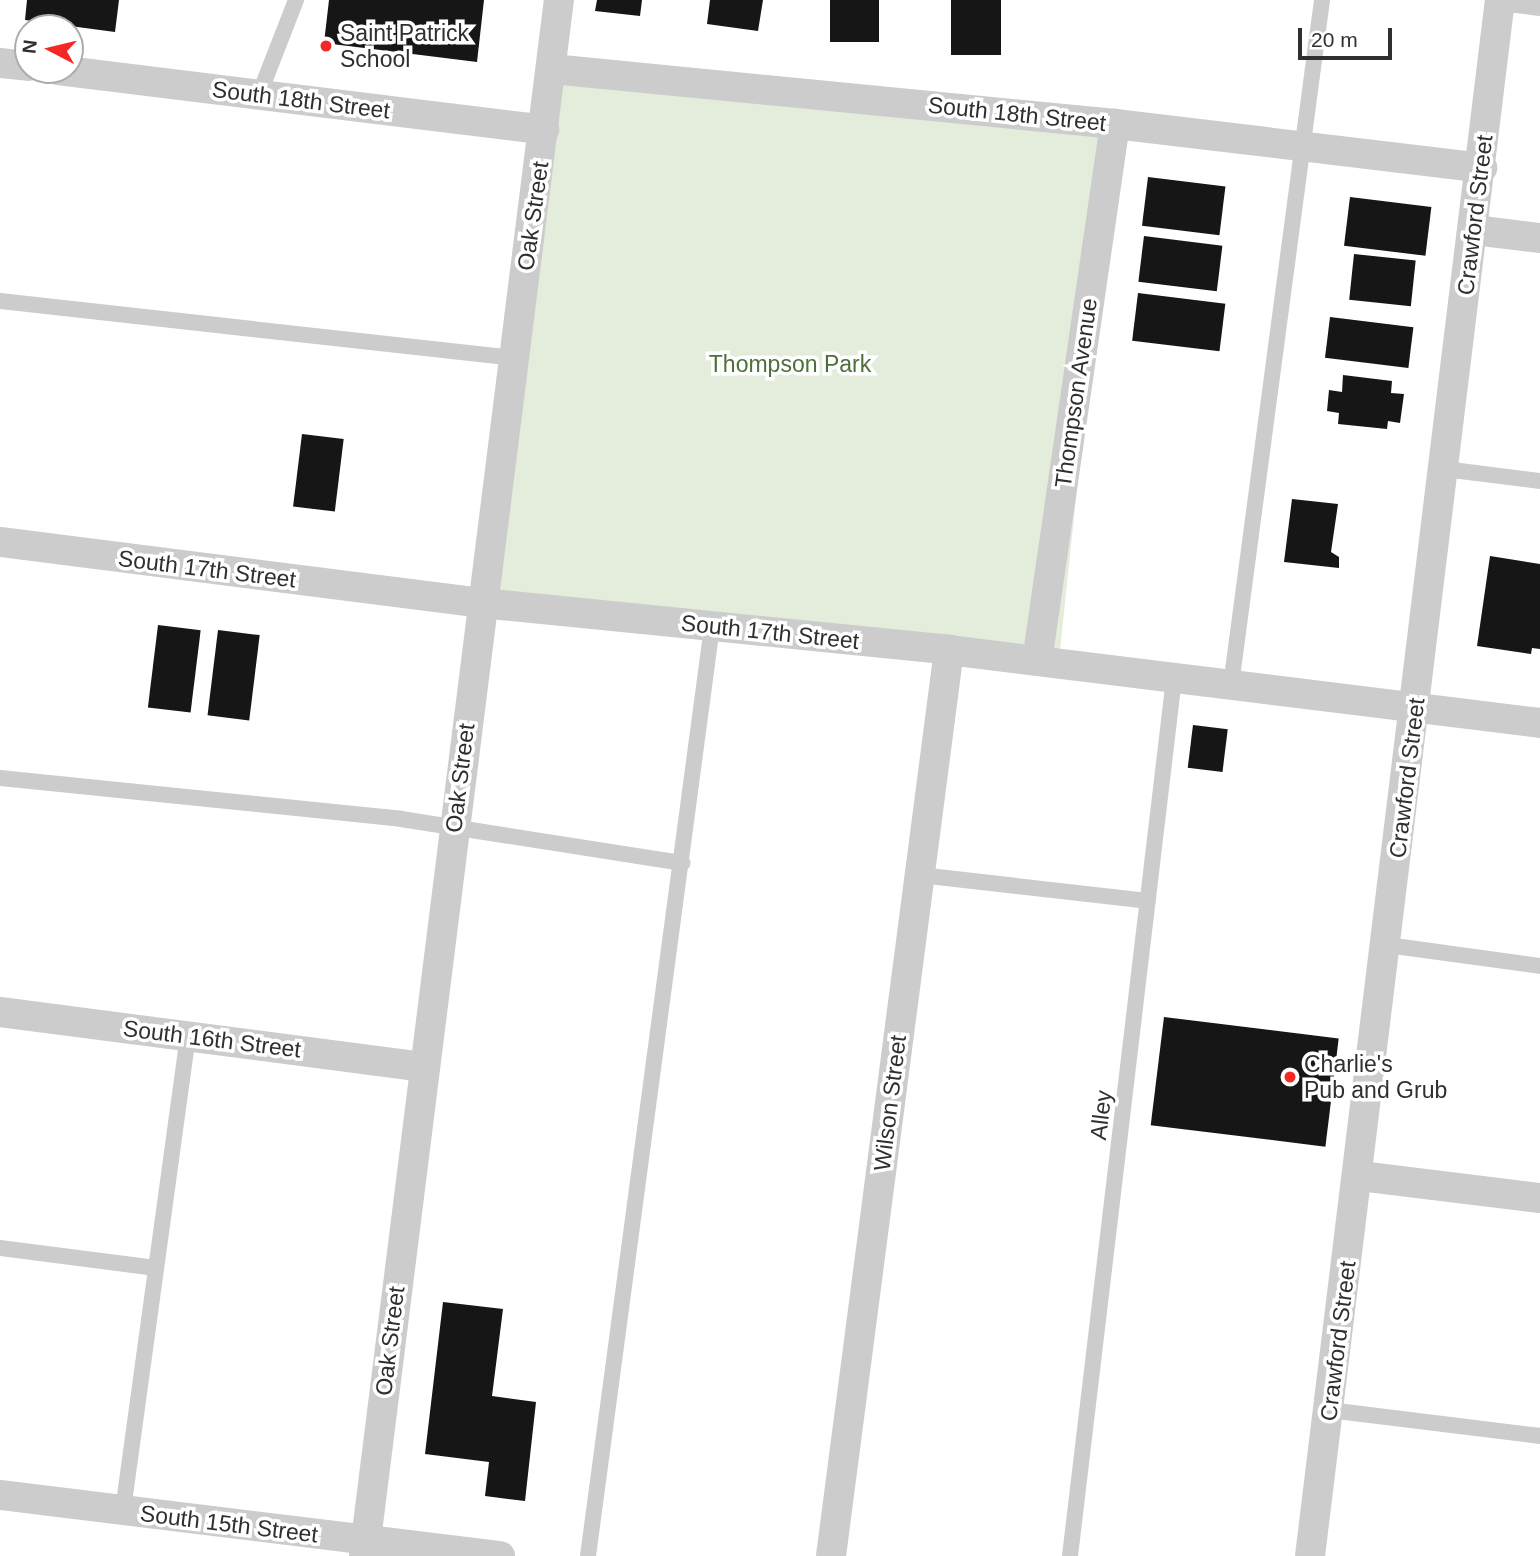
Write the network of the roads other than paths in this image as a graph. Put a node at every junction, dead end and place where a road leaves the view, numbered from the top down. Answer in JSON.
{"nodes":[{"id":1,"x":296,"y":0,"type":"edge"},
{"id":2,"x":559,"y":0,"type":"edge"},
{"id":3,"x":1322,"y":0,"type":"edge"},
{"id":4,"x":1500,"y":2,"type":"edge"},
{"id":5,"x":1540,"y":8,"type":"edge"},
{"id":6,"x":552,"y":69,"type":"junction"},
{"id":7,"x":84,"y":73,"type":"edge"},
{"id":8,"x":259,"y":95,"type":"junction"},
{"id":9,"x":1115,"y":124,"type":"junction"},
{"id":10,"x":544,"y":130,"type":"junction"},
{"id":11,"x":1299,"y":146,"type":"junction"},
{"id":12,"x":1482,"y":168,"type":"junction"},
{"id":13,"x":1474,"y":230,"type":"junction"},
{"id":14,"x":1540,"y":239,"type":"edge"},
{"id":15,"x":0,"y":301,"type":"edge"},
{"id":16,"x":514,"y":358,"type":"junction"},
{"id":17,"x":1444,"y":469,"type":"junction"},
{"id":18,"x":1540,"y":481,"type":"edge"},
{"id":19,"x":0,"y":542,"type":"edge"},
{"id":20,"x":481,"y":603,"type":"junction"},
{"id":21,"x":712,"y":626,"type":"junction"},
{"id":22,"x":949,"y":650,"type":"junction"},
{"id":23,"x":1037,"y":661,"type":"junction"},
{"id":24,"x":1174,"y":678,"type":"junction"},
{"id":25,"x":1231,"y":685,"type":"junction"},
{"id":26,"x":1415,"y":709,"type":"junction"},
{"id":27,"x":1540,"y":723,"type":"edge"},
{"id":28,"x":0,"y":778,"type":"edge"},
{"id":29,"x":453,"y":830,"type":"junction"},
{"id":30,"x":683,"y":863,"type":"junction"},
{"id":31,"x":920,"y":875,"type":"junction"},
{"id":32,"x":1148,"y":901,"type":"junction"},
{"id":33,"x":1387,"y":945,"type":"junction"},
{"id":34,"x":1540,"y":966,"type":"edge"},
{"id":35,"x":0,"y":1012,"type":"edge"},
{"id":36,"x":188,"y":1036,"type":"junction"},
{"id":37,"x":424,"y":1066,"type":"junction"},
{"id":38,"x":1360,"y":1176,"type":"junction"},
{"id":39,"x":1540,"y":1198,"type":"edge"},
{"id":40,"x":0,"y":1248,"type":"edge"},
{"id":41,"x":156,"y":1268,"type":"junction"},
{"id":42,"x":1329,"y":1410,"type":"junction"},
{"id":43,"x":1540,"y":1436,"type":"edge"},
{"id":44,"x":0,"y":1495,"type":"edge"},
{"id":45,"x":123,"y":1510,"type":"junction"},
{"id":46,"x":365,"y":1549,"type":"edge"},
{"id":47,"x":500,"y":1556,"type":"edge"},
{"id":48,"x":588,"y":1556,"type":"edge"},
{"id":49,"x":831,"y":1556,"type":"edge"},
{"id":50,"x":1070,"y":1556,"type":"edge"},
{"id":51,"x":1310,"y":1556,"type":"edge"}],
"edges":[{"from":1,"to":8,"type":"lane"},
{"from":2,"to":6,"type":"street","name":"Oak Street"},
{"from":3,"to":11,"type":"lane"},
{"from":4,"to":5,"type":"lane"},
{"from":4,"to":12,"type":"street","name":"Crawford Street"},
{"from":6,"to":9,"type":"street","name":"South 18th Street"},
{"from":6,"to":10,"type":"street","name":"Oak Street"},
{"from":7,"to":8,"type":"street","name":"South 18th Street"},
{"from":8,"to":10,"type":"street","name":"South 18th Street"},
{"from":9,"to":11,"type":"street","name":"South 18th Street"},
{"from":9,"to":23,"type":"street","name":"Thompson Avenue"},
{"from":10,"to":16,"type":"street","name":"Oak Street"},
{"from":11,"to":12,"type":"street","name":"South 18th Street"},
{"from":11,"to":25,"type":"lane"},
{"from":12,"to":13,"type":"street","name":"Crawford Street"},
{"from":13,"to":14,"type":"street"},
{"from":13,"to":17,"type":"street","name":"Crawford Street"},
{"from":15,"to":16,"type":"lane"},
{"from":16,"to":20,"type":"street","name":"Oak Street"},
{"from":17,"to":18,"type":"lane"},
{"from":17,"to":26,"type":"street","name":"Crawford Street"},
{"from":19,"to":20,"type":"street","name":"South 17th Street"},
{"from":20,"to":21,"type":"street","name":"South 17th Street"},
{"from":20,"to":29,"type":"street","name":"Oak Street"},
{"from":21,"to":22,"type":"street","name":"South 17th Street"},
{"from":21,"to":30,"type":"lane"},
{"from":22,"to":23,"type":"street","name":"South 17th Street"},
{"from":22,"to":31,"type":"street","name":"Wilson Street"},
{"from":23,"to":24,"type":"street","name":"South 17th Street"},
{"from":24,"to":25,"type":"street","name":"South 17th Street"},
{"from":24,"to":32,"type":"lane","name":"Alley"},
{"from":25,"to":26,"type":"street","name":"South 17th Street"},
{"from":26,"to":27,"type":"street","name":"South 17th Street"},
{"from":26,"to":33,"type":"street","name":"Crawford Street"},
{"from":28,"to":29,"type":"lane"},
{"from":29,"to":30,"type":"lane"},
{"from":29,"to":37,"type":"street","name":"Oak Street"},
{"from":30,"to":48,"type":"lane"},
{"from":31,"to":32,"type":"lane"},
{"from":31,"to":49,"type":"street","name":"Wilson Street"},
{"from":32,"to":50,"type":"lane","name":"Alley"},
{"from":33,"to":34,"type":"lane"},
{"from":33,"to":38,"type":"street","name":"Crawford Street"},
{"from":35,"to":36,"type":"street","name":"South 16th Street"},
{"from":36,"to":37,"type":"street","name":"South 16th Street"},
{"from":36,"to":41,"type":"lane"},
{"from":37,"to":46,"type":"street","name":"Oak Street"},
{"from":38,"to":39,"type":"street"},
{"from":38,"to":42,"type":"street","name":"Crawford Street"},
{"from":40,"to":41,"type":"lane"},
{"from":41,"to":45,"type":"lane"},
{"from":42,"to":43,"type":"lane"},
{"from":42,"to":51,"type":"street","name":"Crawford Street"},
{"from":44,"to":45,"type":"street","name":"South 15th Street"},
{"from":45,"to":46,"type":"street","name":"South 15th Street"},
{"from":46,"to":47,"type":"street","name":"South 15th Street"}]}
